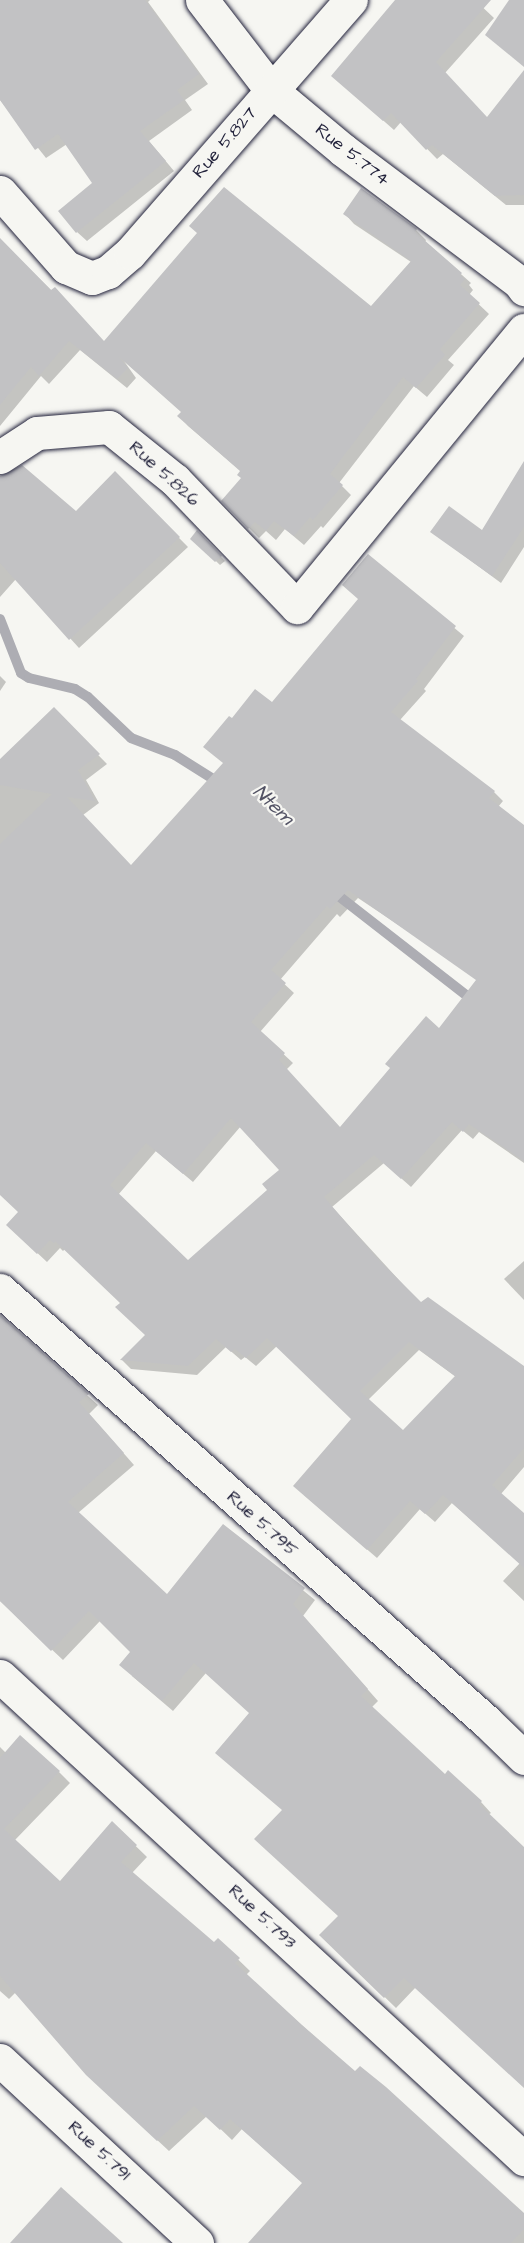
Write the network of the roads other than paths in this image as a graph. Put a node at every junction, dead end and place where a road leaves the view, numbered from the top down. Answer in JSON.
{"nodes":[{"id":1,"x":202,"y":0,"type":"edge"},
{"id":2,"x":351,"y":0,"type":"edge"},
{"id":3,"x":271,"y":90,"type":"junction"},
{"id":4,"x":0,"y":192,"type":"edge"},
{"id":5,"x":524,"y":289,"type":"edge"},
{"id":6,"x":524,"y":330,"type":"edge"},
{"id":7,"x":0,"y":457,"type":"edge"},
{"id":8,"x":0,"y":1290,"type":"edge"},
{"id":9,"x":0,"y":1676,"type":"edge"},
{"id":10,"x":524,"y":1758,"type":"edge"},
{"id":11,"x":0,"y":2060,"type":"edge"},
{"id":12,"x":524,"y":2159,"type":"edge"},
{"id":13,"x":197,"y":2243,"type":"edge"}],
"edges":[{"from":1,"to":3,"type":"street","name":"Rue 5.774"},
{"from":2,"to":3,"type":"street","name":"Rue 5.827"},
{"from":3,"to":4,"type":"street","name":"Rue 5.827"},
{"from":3,"to":5,"type":"street","name":"Rue 5.774"},
{"from":6,"to":7,"type":"street","name":"Rue 5.826"},
{"from":8,"to":10,"type":"street","name":"Rue 5.795"},
{"from":9,"to":12,"type":"street","name":"Rue 5.793"},
{"from":11,"to":13,"type":"street","name":"Rue 5.791"}]}
